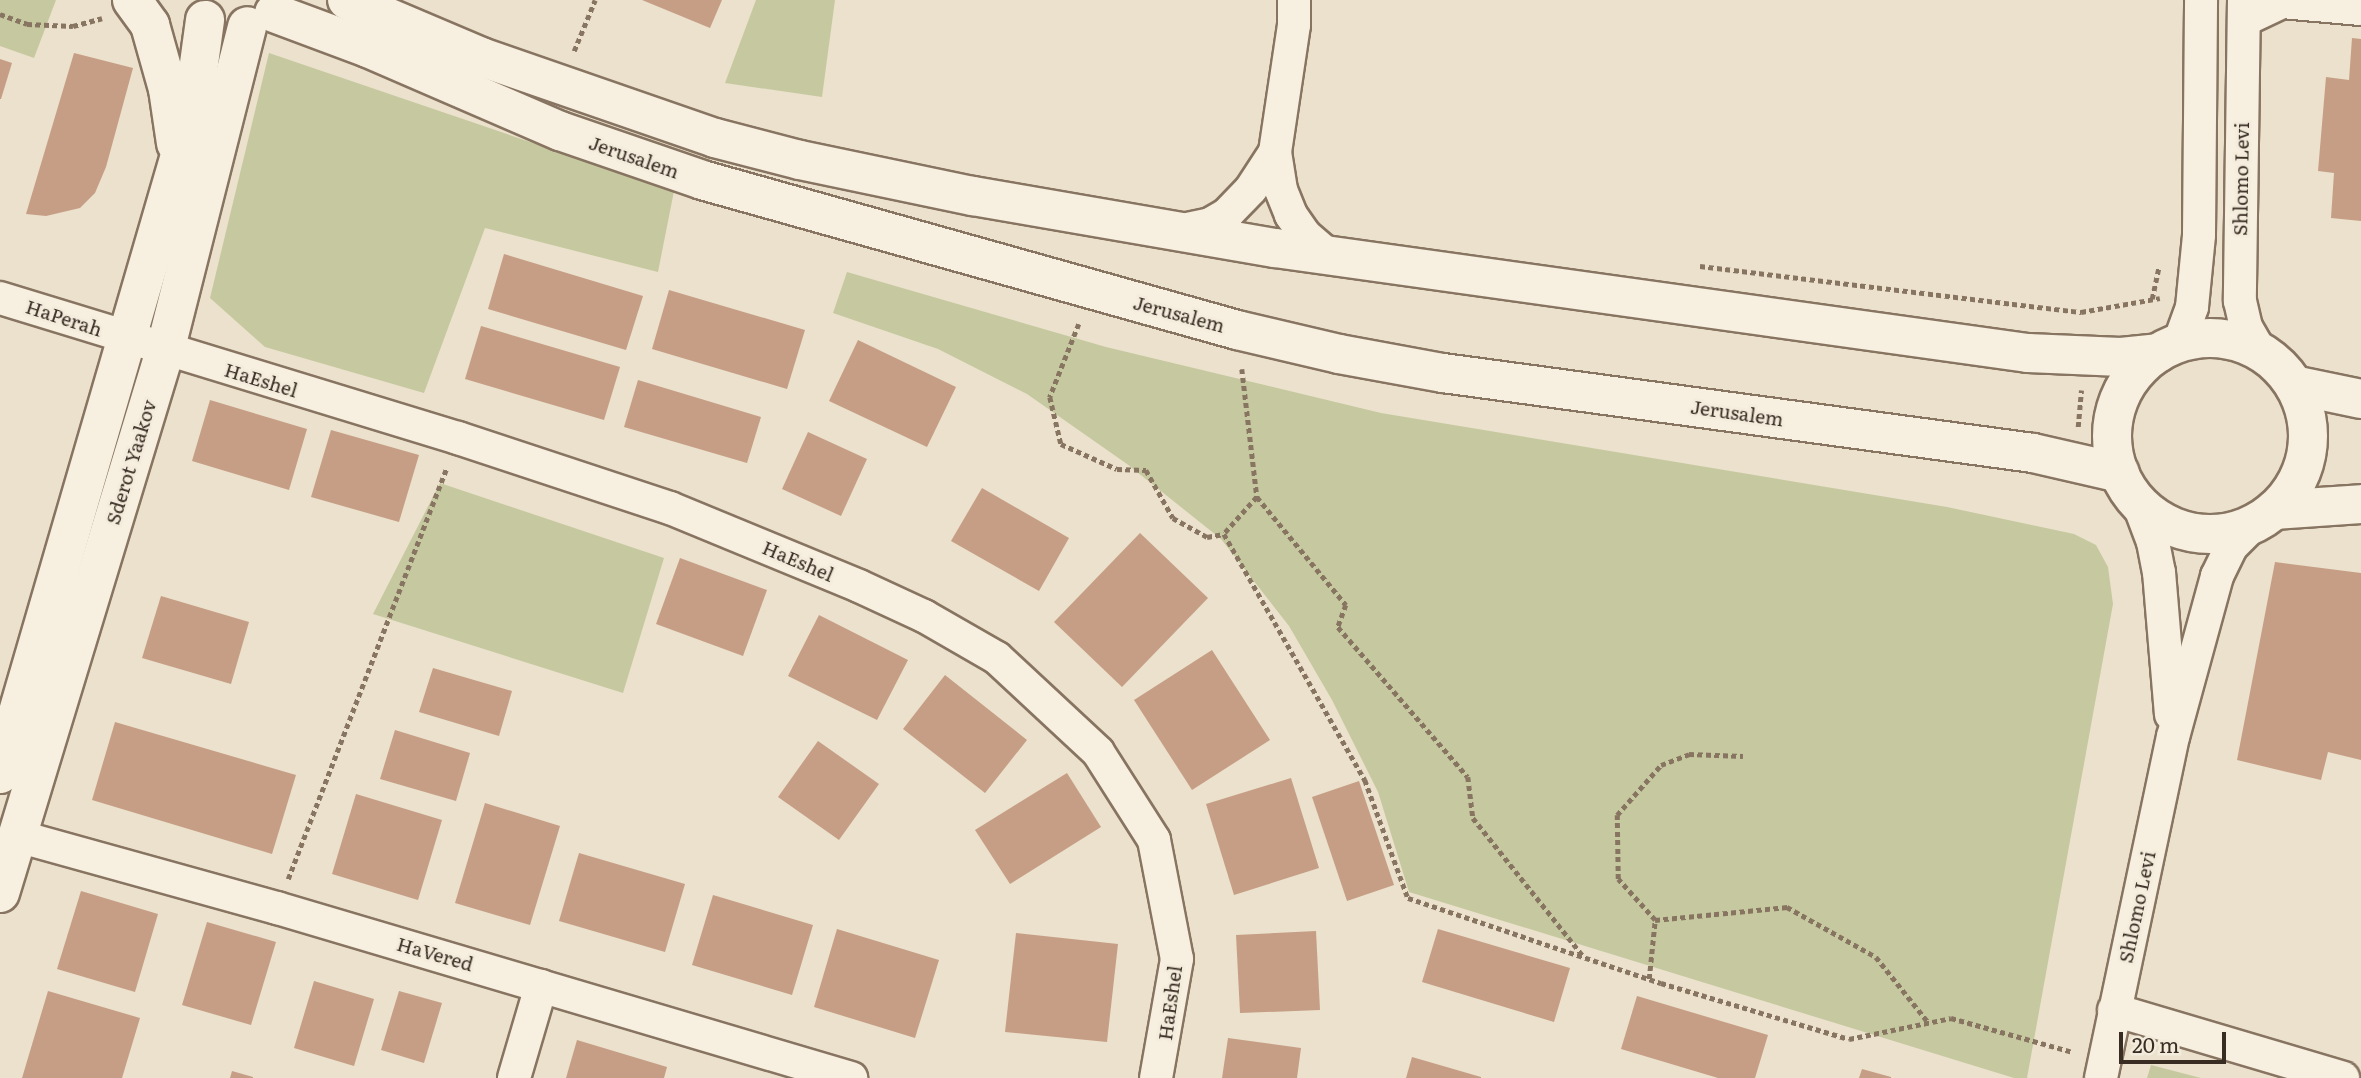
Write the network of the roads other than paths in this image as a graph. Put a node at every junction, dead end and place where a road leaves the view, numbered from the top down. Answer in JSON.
{"nodes":[{"id":1,"x":347,"y":0,"type":"edge"},
{"id":2,"x":2201,"y":0,"type":"edge"},
{"id":3,"x":135,"y":4,"type":"edge"},
{"id":4,"x":1297,"y":8,"type":"edge"},
{"id":5,"x":2361,"y":9,"type":"edge"},
{"id":6,"x":194,"y":10,"type":"edge"},
{"id":7,"x":2244,"y":10,"type":"edge"},
{"id":8,"x":268,"y":13,"type":"edge"},
{"id":9,"x":1275,"y":152,"type":"junction"},
{"id":10,"x":178,"y":161,"type":"junction"},
{"id":11,"x":1177,"y":232,"type":"junction"},
{"id":12,"x":1328,"y":255,"type":"junction"},
{"id":13,"x":0,"y":298,"type":"edge"},
{"id":14,"x":128,"y":339,"type":"junction"},
{"id":15,"x":2168,"y":348,"type":"junction"},
{"id":16,"x":165,"y":351,"type":"junction"},
{"id":17,"x":2261,"y":353,"type":"junction"},
{"id":18,"x":2294,"y":385,"type":"junction"},
{"id":19,"x":2361,"y":399,"type":"edge"},
{"id":20,"x":2129,"y":488,"type":"junction"},
{"id":21,"x":2361,"y":504,"type":"edge"},
{"id":22,"x":2265,"y":516,"type":"junction"},
{"id":23,"x":2173,"y":737,"type":"junction"},
{"id":24,"x":0,"y":774,"type":"edge"},
{"id":25,"x":17,"y":836,"type":"junction"},
{"id":26,"x":0,"y":893,"type":"edge"},
{"id":27,"x":541,"y":986,"type":"junction"},
{"id":28,"x":2115,"y":1010,"type":"junction"},
{"id":29,"x":2103,"y":1069,"type":"edge"},
{"id":30,"x":514,"y":1078,"type":"edge"},
{"id":31,"x":851,"y":1078,"type":"edge"},
{"id":32,"x":1156,"y":1078,"type":"edge"},
{"id":33,"x":2343,"y":1078,"type":"edge"}],
"edges":[{"from":1,"to":11,"type":"street"},
{"from":2,"to":15,"type":"street"},
{"from":3,"to":10,"type":"street"},
{"from":4,"to":9,"type":"street"},
{"from":5,"to":7,"type":"street"},
{"from":6,"to":8,"type":"street","name":"Jerusalem"},
{"from":6,"to":10,"type":"street","name":"Sderot Yaakov"},
{"from":7,"to":17,"type":"street","name":"Shlomo Levi"},
{"from":8,"to":16,"type":"street","name":"Sderot Yaakov"},
{"from":8,"to":20,"type":"street","name":"Jerusalem"},
{"from":9,"to":11,"type":"street"},
{"from":9,"to":12,"type":"street"},
{"from":10,"to":14,"type":"street","name":"Sderot Yaakov"},
{"from":11,"to":12,"type":"street"},
{"from":12,"to":15,"type":"street"},
{"from":13,"to":14,"type":"street","name":"HaPerah"},
{"from":14,"to":16,"type":"street","name":"HaEshel"},
{"from":14,"to":24,"type":"street","name":"Sderot Yaakov"},
{"from":15,"to":17,"type":"street"},
{"from":15,"to":20,"type":"street"},
{"from":16,"to":25,"type":"street","name":"Sderot Yaakov"},
{"from":16,"to":32,"type":"street","name":"HaEshel"},
{"from":17,"to":18,"type":"street"},
{"from":18,"to":19,"type":"street"},
{"from":18,"to":22,"type":"street"},
{"from":20,"to":22,"type":"street"},
{"from":20,"to":23,"type":"street","name":"Shlomo Levi"},
{"from":21,"to":22,"type":"street"},
{"from":22,"to":23,"type":"street","name":"Shlomo Levi"},
{"from":23,"to":28,"type":"street","name":"Shlomo Levi"},
{"from":25,"to":26,"type":"street","name":"Sderot Yaakov"},
{"from":25,"to":27,"type":"street","name":"HaVered"},
{"from":27,"to":30,"type":"street"},
{"from":27,"to":31,"type":"street","name":"HaVered"},
{"from":28,"to":29,"type":"street","name":"Shlomo Levi"},
{"from":28,"to":33,"type":"street"}]}
